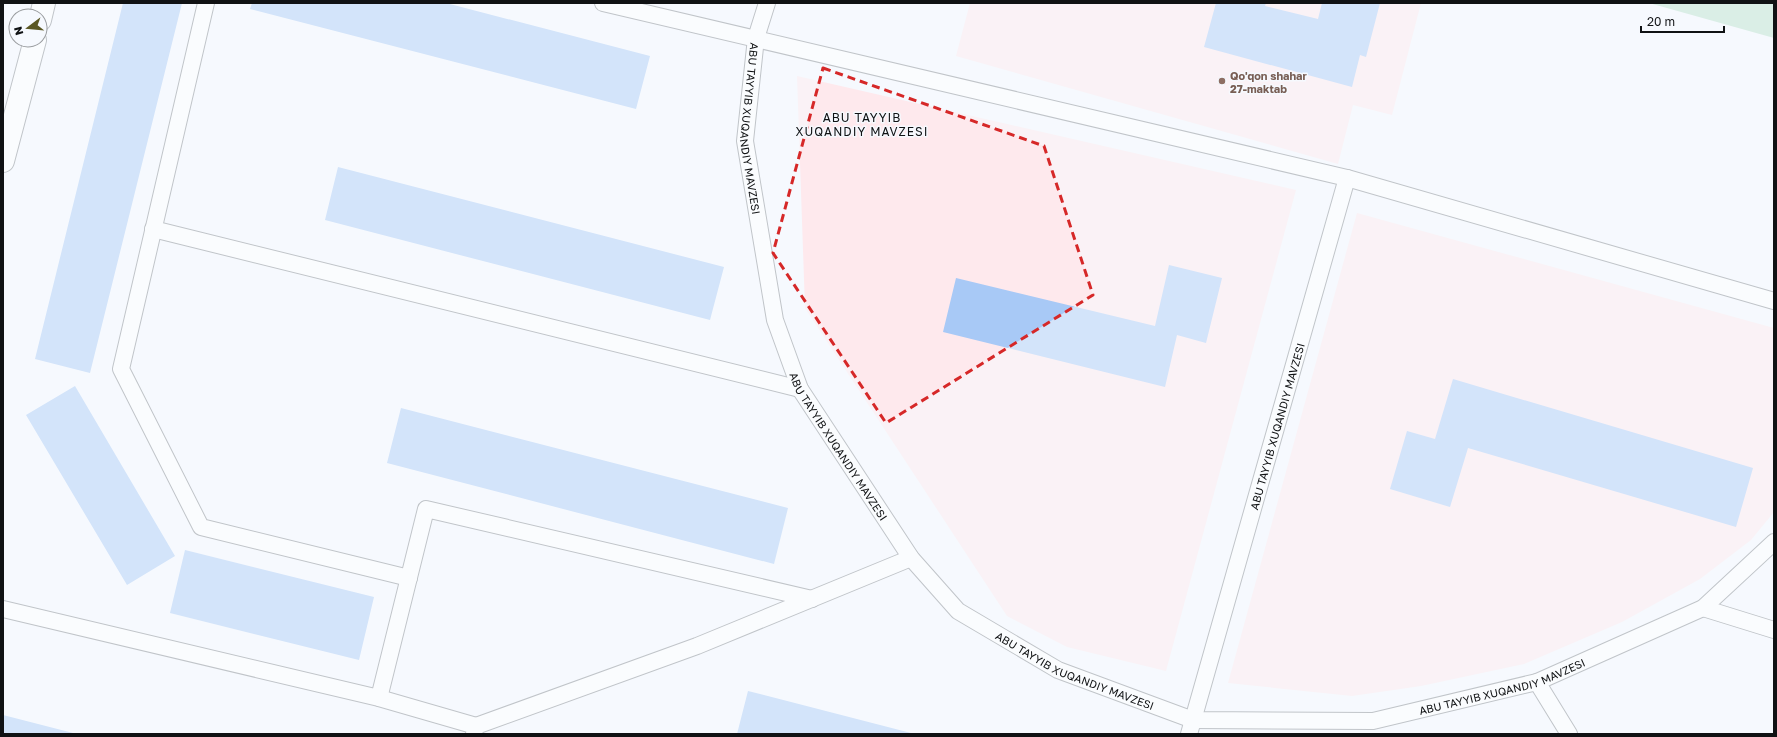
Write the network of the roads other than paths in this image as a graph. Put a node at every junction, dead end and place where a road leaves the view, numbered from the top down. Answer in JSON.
{"nodes":[{"id":1,"x":206,"y":3,"type":"edge"},
{"id":2,"x":603,"y":3,"type":"edge"},
{"id":3,"x":767,"y":3,"type":"edge"},
{"id":4,"x":756,"y":38,"type":"junction"},
{"id":5,"x":33,"y":48,"type":"edge"},
{"id":6,"x":3,"y":161,"type":"edge"},
{"id":7,"x":1347,"y":178,"type":"junction"},
{"id":8,"x":153,"y":229,"type":"junction"},
{"id":9,"x":1774,"y":301,"type":"edge"},
{"id":10,"x":800,"y":389,"type":"junction"},
{"id":11,"x":1774,"y":542,"type":"edge"},
{"id":12,"x":911,"y":558,"type":"junction"},
{"id":13,"x":409,"y":578,"type":"junction"},
{"id":14,"x":812,"y":599,"type":"junction"},
{"id":15,"x":1704,"y":608,"type":"junction"},
{"id":16,"x":3,"y":609,"type":"edge"},
{"id":17,"x":1774,"y":630,"type":"edge"},
{"id":18,"x":1537,"y":682,"type":"junction"},
{"id":19,"x":379,"y":698,"type":"junction"},
{"id":20,"x":1191,"y":727,"type":"edge"},
{"id":21,"x":475,"y":730,"type":"edge"},
{"id":22,"x":1569,"y":734,"type":"edge"}],
"edges":[{"from":1,"to":8,"type":"lane"},
{"from":2,"to":4,"type":"lane"},
{"from":3,"to":4,"type":"lane","name":"ABU TAYYIB XUQANDIY MAVZESI"},
{"from":4,"to":7,"type":"lane"},
{"from":4,"to":10,"type":"lane","name":"ABU TAYYIB XUQANDIY MAVZESI"},
{"from":5,"to":6,"type":"street"},
{"from":7,"to":9,"type":"lane"},
{"from":7,"to":20,"type":"lane","name":"ABU TAYYIB XUQANDIY MAVZESI"},
{"from":8,"to":10,"type":"lane"},
{"from":8,"to":13,"type":"lane"},
{"from":10,"to":12,"type":"lane","name":"ABU TAYYIB XUQANDIY MAVZESI"},
{"from":11,"to":15,"type":"lane","name":"ABU TAYYIB XUQANDIY MAVZESI"},
{"from":12,"to":14,"type":"lane"},
{"from":12,"to":20,"type":"lane","name":"ABU TAYYIB XUQANDIY MAVZESI"},
{"from":13,"to":14,"type":"lane"},
{"from":13,"to":19,"type":"lane"},
{"from":14,"to":21,"type":"lane"},
{"from":15,"to":17,"type":"lane"},
{"from":15,"to":18,"type":"lane","name":"ABU TAYYIB XUQANDIY MAVZESI"},
{"from":16,"to":19,"type":"lane"},
{"from":18,"to":20,"type":"lane","name":"ABU TAYYIB XUQANDIY MAVZESI"},
{"from":18,"to":22,"type":"lane"},
{"from":19,"to":21,"type":"lane"}]}
